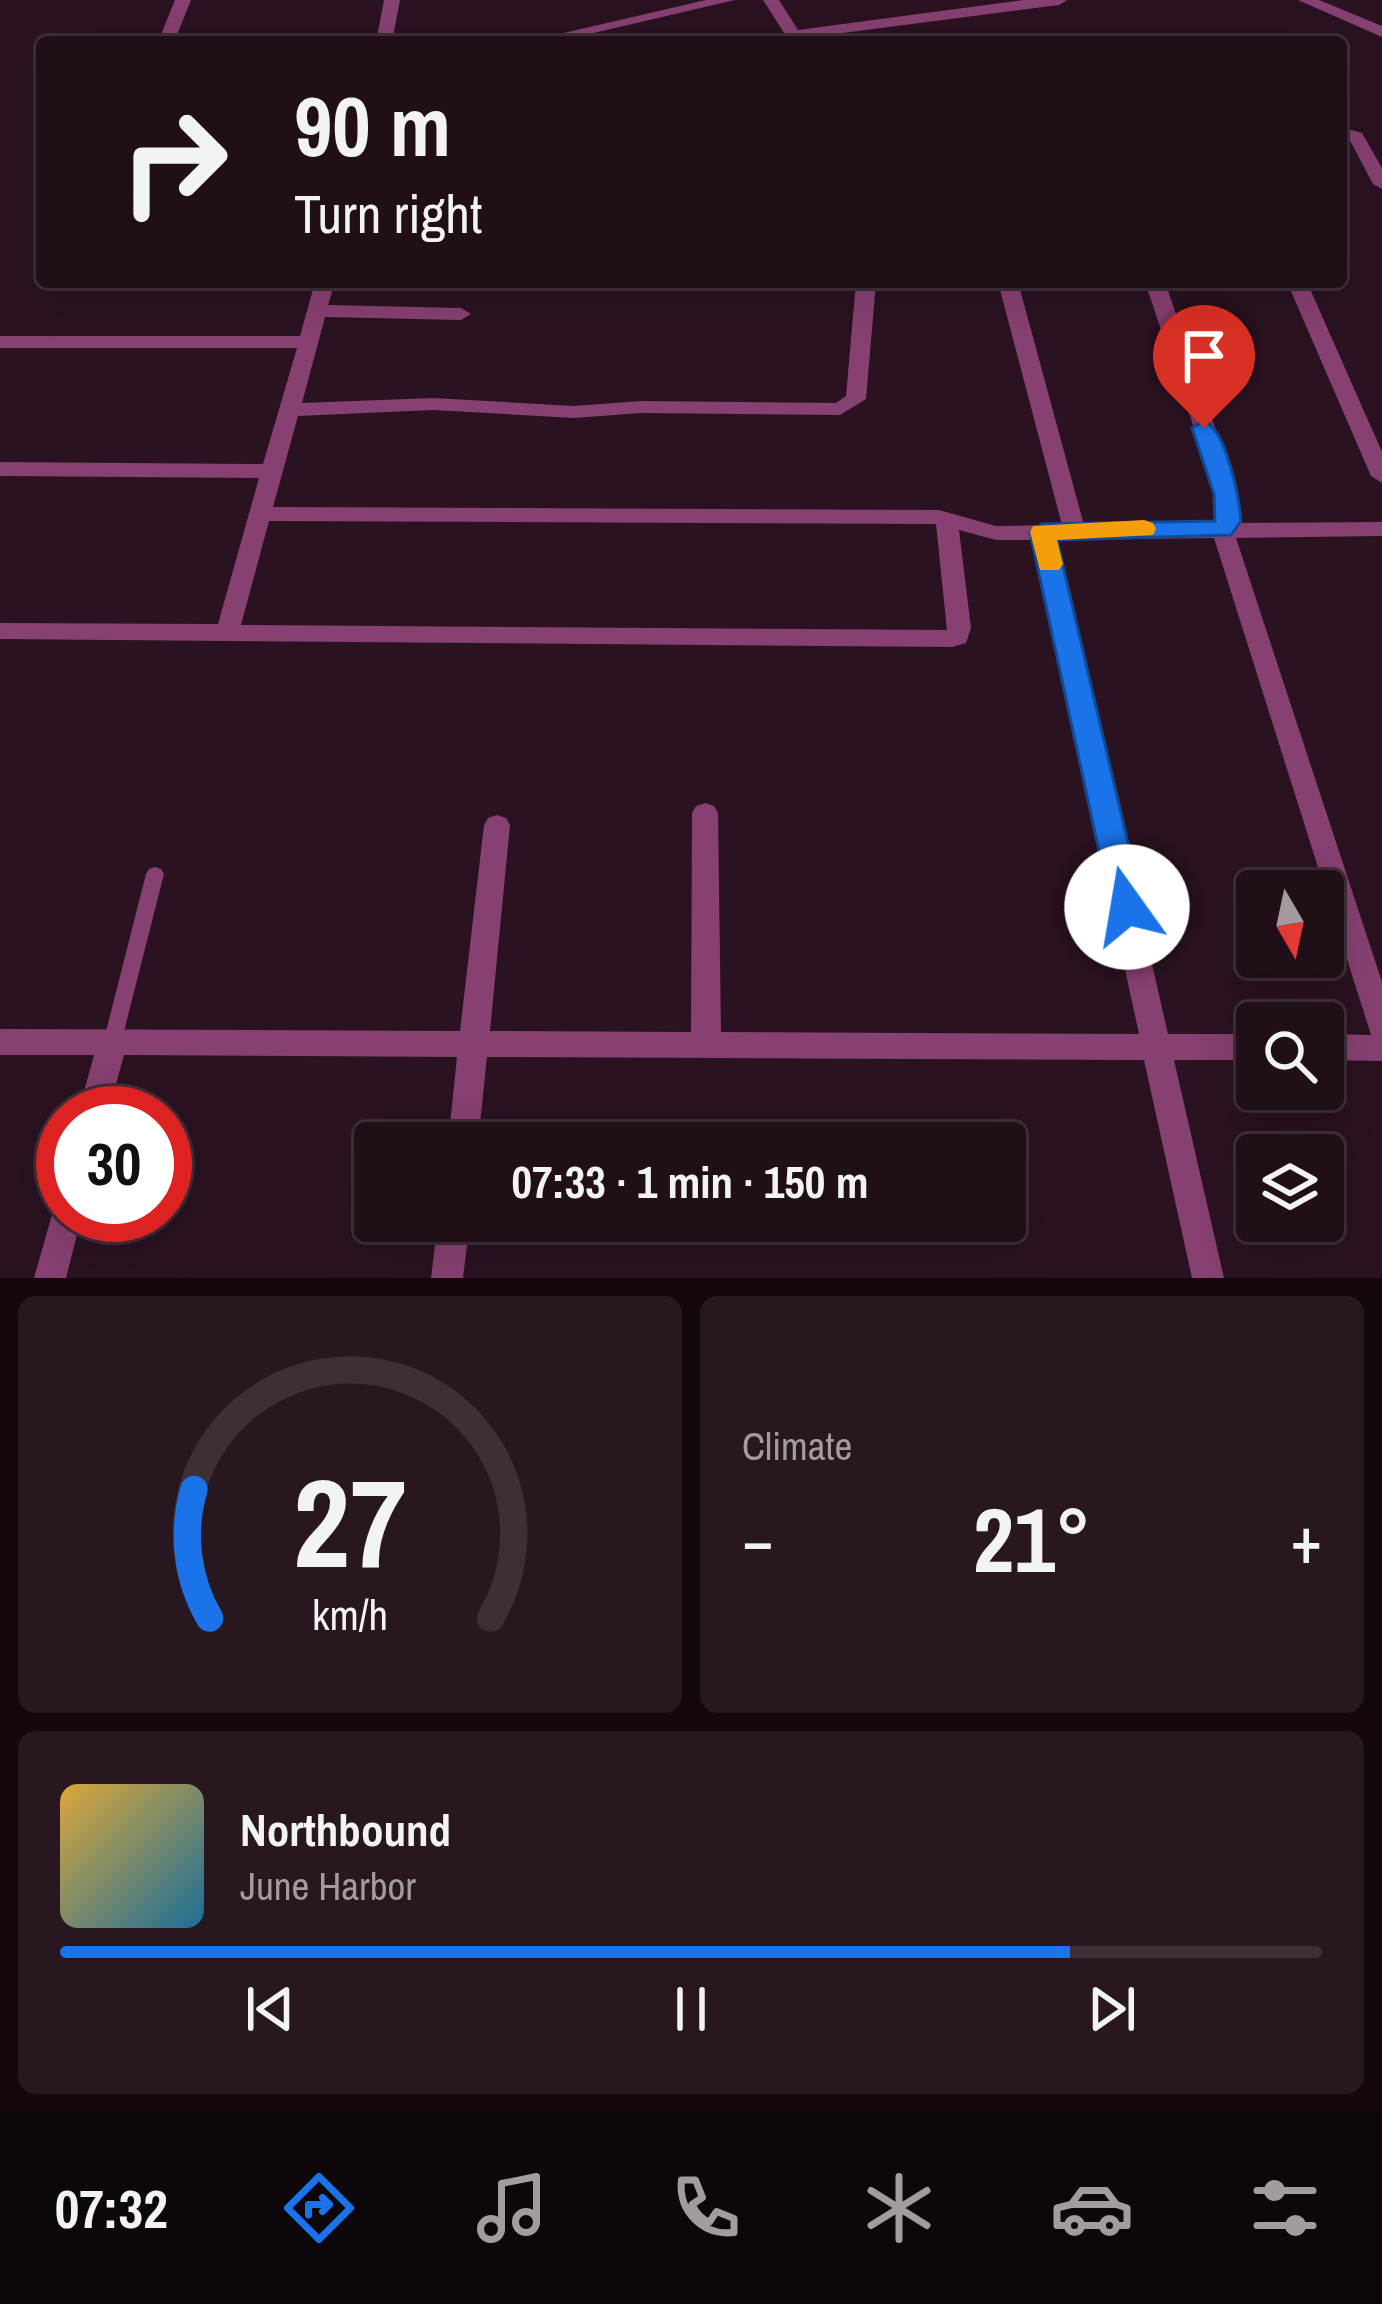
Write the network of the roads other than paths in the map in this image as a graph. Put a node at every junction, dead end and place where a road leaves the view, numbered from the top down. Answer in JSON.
{"nodes":[{"id":1,"x":183,"y":0,"type":"edge"},
{"id":2,"x":392,"y":0,"type":"edge"},
{"id":3,"x":727,"y":0,"type":"edge"},
{"id":4,"x":771,"y":0,"type":"edge"},
{"id":5,"x":1059,"y":0,"type":"edge"},
{"id":6,"x":1306,"y":0,"type":"edge"},
{"id":7,"x":1382,"y":32,"type":"edge"},
{"id":8,"x":168,"y":36,"type":"edge"},
{"id":9,"x":385,"y":36,"type":"edge"},
{"id":10,"x":560,"y":36,"type":"edge"},
{"id":11,"x":794,"y":36,"type":"edge"},
{"id":12,"x":816,"y":36,"type":"edge"},
{"id":13,"x":1382,"y":131,"type":"edge"},
{"id":14,"x":1348,"y":133,"type":"edge"},
{"id":15,"x":1382,"y":184,"type":"edge"},
{"id":16,"x":323,"y":288,"type":"edge"},
{"id":17,"x":865,"y":288,"type":"edge"},
{"id":18,"x":1010,"y":288,"type":"edge"},
{"id":19,"x":1157,"y":288,"type":"edge"},
{"id":20,"x":1300,"y":288,"type":"edge"},
{"id":21,"x":316,"y":311,"type":"junction"},
{"id":22,"x":461,"y":314,"type":"dead end"},
{"id":23,"x":0,"y":342,"type":"edge"},
{"id":24,"x":305,"y":342,"type":"junction"},
{"id":25,"x":292,"y":410,"type":"junction"},
{"id":26,"x":0,"y":469,"type":"edge"},
{"id":27,"x":269,"y":471,"type":"junction"},
{"id":28,"x":1382,"y":476,"type":"edge"},
{"id":29,"x":259,"y":514,"type":"junction"},
{"id":30,"x":947,"y":520,"type":"junction"},
{"id":31,"x":1222,"y":529,"type":"junction"},
{"id":32,"x":1382,"y":529,"type":"edge"},
{"id":33,"x":1075,"y":531,"type":"junction"},
{"id":34,"x":1042,"y":532,"type":"junction"},
{"id":35,"x":0,"y":631,"type":"edge"},
{"id":36,"x":227,"y":633,"type":"junction"},
{"id":37,"x":705,"y":813,"type":"dead end"},
{"id":38,"x":497,"y":825,"type":"dead end"},
{"id":39,"x":155,"y":874,"type":"dead end"},
{"id":40,"x":1382,"y":1027,"type":"edge"},
{"id":41,"x":0,"y":1042,"type":"edge"},
{"id":42,"x":112,"y":1042,"type":"junction"},
{"id":43,"x":475,"y":1044,"type":"junction"},
{"id":44,"x":706,"y":1045,"type":"junction"},
{"id":45,"x":1159,"y":1047,"type":"junction"},
{"id":46,"x":1236,"y":1047,"type":"edge"},
{"id":47,"x":1344,"y":1048,"type":"edge"},
{"id":48,"x":1382,"y":1048,"type":"edge"},
{"id":49,"x":100,"y":1086,"type":"edge"},
{"id":50,"x":466,"y":1122,"type":"edge"},
{"id":51,"x":59,"y":1242,"type":"edge"},
{"id":52,"x":451,"y":1242,"type":"edge"},
{"id":53,"x":50,"y":1278,"type":"edge"},
{"id":54,"x":447,"y":1278,"type":"edge"},
{"id":55,"x":1208,"y":1278,"type":"edge"}],
"edges":[{"from":1,"to":8,"type":"street"},
{"from":2,"to":9,"type":"street"},
{"from":3,"to":10,"type":"street"},
{"from":4,"to":11,"type":"street"},
{"from":5,"to":12,"type":"street"},
{"from":6,"to":7,"type":"street"},
{"from":13,"to":14,"type":"street"},
{"from":14,"to":15,"type":"street"},
{"from":16,"to":21,"type":"street"},
{"from":17,"to":25,"type":"street"},
{"from":18,"to":33,"type":"street"},
{"from":19,"to":31,"type":"street"},
{"from":20,"to":28,"type":"street"},
{"from":21,"to":22,"type":"street"},
{"from":21,"to":24,"type":"street"},
{"from":23,"to":24,"type":"street"},
{"from":24,"to":25,"type":"street"},
{"from":25,"to":27,"type":"street"},
{"from":26,"to":27,"type":"street"},
{"from":27,"to":29,"type":"street"},
{"from":29,"to":30,"type":"street"},
{"from":29,"to":36,"type":"street"},
{"from":30,"to":34,"type":"street"},
{"from":30,"to":36,"type":"street"},
{"from":31,"to":32,"type":"street"},
{"from":31,"to":33,"type":"street"},
{"from":31,"to":40,"type":"street"},
{"from":33,"to":34,"type":"street"},
{"from":34,"to":45,"type":"street"},
{"from":35,"to":36,"type":"street"},
{"from":37,"to":44,"type":"street"},
{"from":38,"to":43,"type":"street"},
{"from":39,"to":42,"type":"lane"},
{"from":41,"to":42,"type":"street"},
{"from":42,"to":43,"type":"street"},
{"from":42,"to":49,"type":"street"},
{"from":43,"to":44,"type":"street"},
{"from":43,"to":50,"type":"street"},
{"from":44,"to":45,"type":"street"},
{"from":45,"to":46,"type":"street"},
{"from":45,"to":55,"type":"street"},
{"from":47,"to":48,"type":"street"},
{"from":51,"to":53,"type":"street"},
{"from":52,"to":54,"type":"street"}]}
